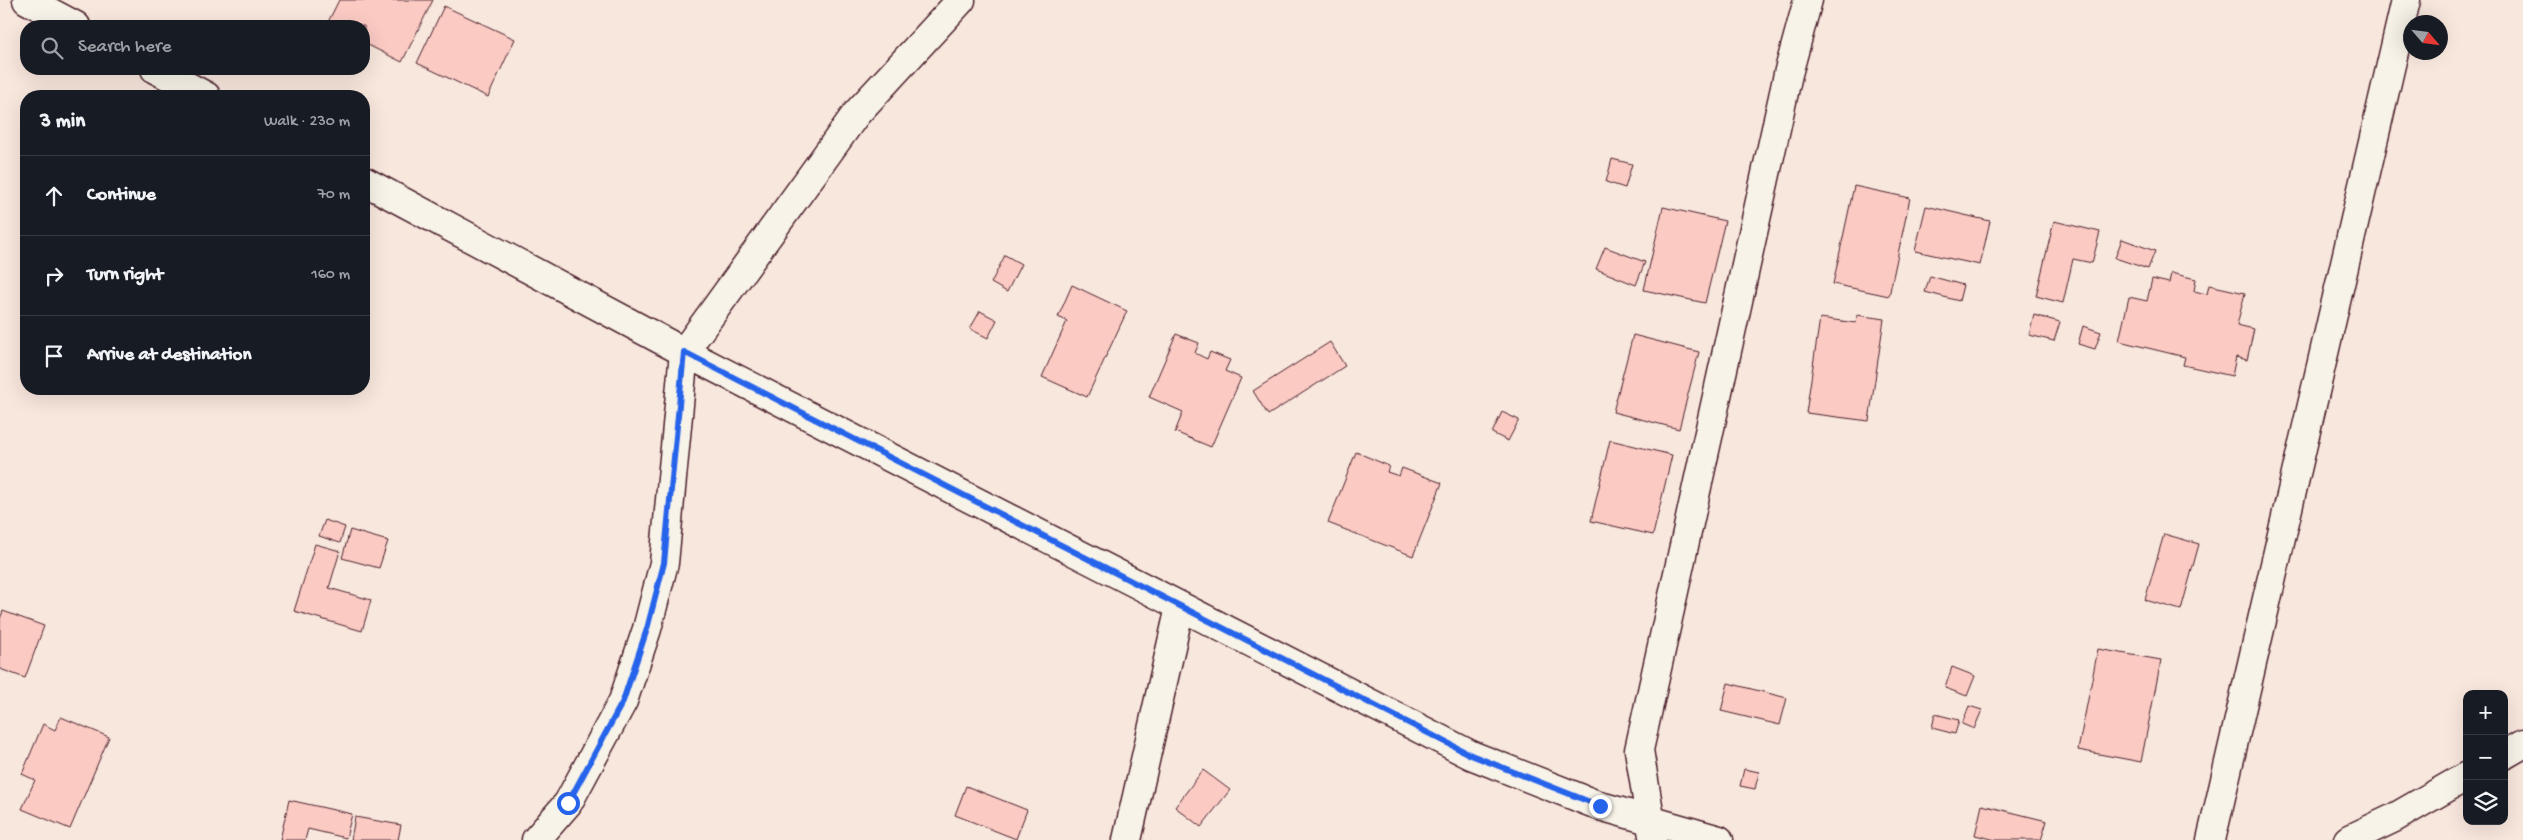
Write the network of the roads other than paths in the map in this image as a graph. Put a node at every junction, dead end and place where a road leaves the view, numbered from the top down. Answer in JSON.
{"nodes":[{"id":1,"x":27,"y":0,"type":"edge"},
{"id":2,"x":962,"y":0,"type":"edge"},
{"id":3,"x":1808,"y":0,"type":"edge"},
{"id":4,"x":2406,"y":0,"type":"edge"},
{"id":5,"x":65,"y":20,"type":"edge"},
{"id":6,"x":166,"y":75,"type":"edge"},
{"id":7,"x":195,"y":90,"type":"edge"},
{"id":8,"x":370,"y":184,"type":"edge"},
{"id":9,"x":684,"y":352,"type":"junction"},
{"id":10,"x":1180,"y":607,"type":"junction"},
{"id":11,"x":2523,"y":744,"type":"edge"},
{"id":12,"x":2508,"y":753,"type":"edge"},
{"id":13,"x":2463,"y":778,"type":"edge"},
{"id":14,"x":1653,"y":831,"type":"edge"},
{"id":15,"x":536,"y":840,"type":"edge"},
{"id":16,"x":1127,"y":840,"type":"edge"},
{"id":17,"x":1720,"y":840,"type":"edge"},
{"id":18,"x":2211,"y":840,"type":"edge"},
{"id":19,"x":2348,"y":840,"type":"edge"}],
"edges":[{"from":1,"to":5,"type":"street"},
{"from":2,"to":9,"type":"street"},
{"from":3,"to":14,"type":"street"},
{"from":4,"to":18,"type":"street"},
{"from":6,"to":7,"type":"street"},
{"from":8,"to":9,"type":"street"},
{"from":9,"to":10,"type":"street"},
{"from":9,"to":15,"type":"street"},
{"from":10,"to":14,"type":"street"},
{"from":10,"to":16,"type":"street"},
{"from":11,"to":12,"type":"street"},
{"from":13,"to":19,"type":"street"},
{"from":14,"to":17,"type":"street"}]}
